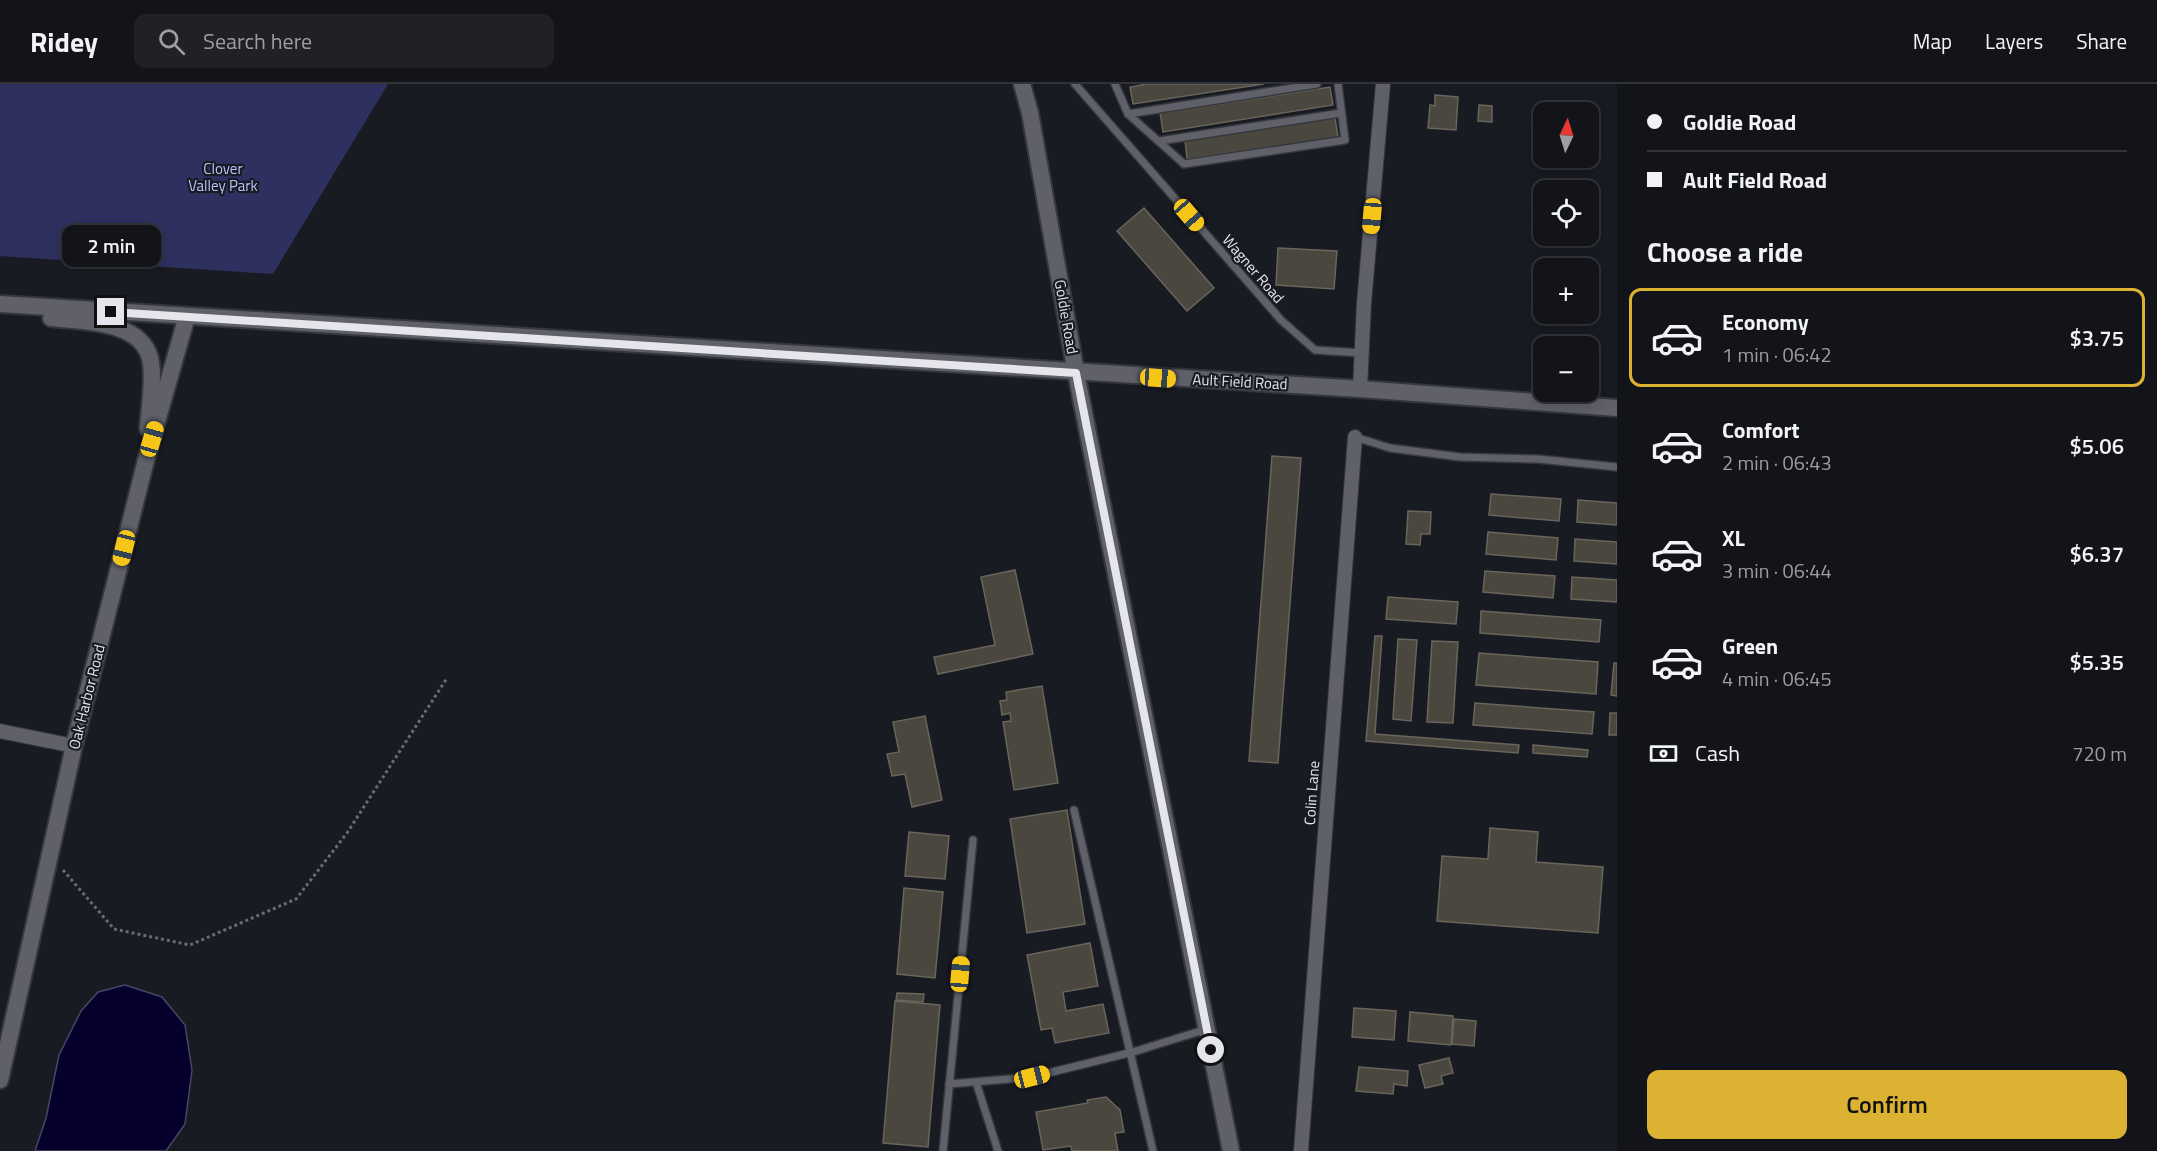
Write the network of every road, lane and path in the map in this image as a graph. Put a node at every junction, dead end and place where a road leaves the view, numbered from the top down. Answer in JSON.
{"nodes":[{"id":1,"x":1022,"y":84,"type":"edge"},
{"id":2,"x":1075,"y":84,"type":"edge"},
{"id":3,"x":1116,"y":84,"type":"edge"},
{"id":4,"x":1317,"y":84,"type":"edge"},
{"id":5,"x":1338,"y":84,"type":"edge"},
{"id":6,"x":1383,"y":84,"type":"edge"},
{"id":7,"x":1341,"y":113,"type":"junction"},
{"id":8,"x":1128,"y":114,"type":"junction"},
{"id":9,"x":1159,"y":141,"type":"junction"},
{"id":10,"x":0,"y":304,"type":"edge"},
{"id":11,"x":0,"y":310,"type":"edge"},
{"id":12,"x":187,"y":316,"type":"junction"},
{"id":13,"x":1361,"y":353,"type":"junction"},
{"id":14,"x":1076,"y":373,"type":"junction"},
{"id":15,"x":1360,"y":389,"type":"junction"},
{"id":16,"x":1617,"y":408,"type":"edge"},
{"id":17,"x":1355,"y":437,"type":"joint"},
{"id":18,"x":146,"y":460,"type":"junction"},
{"id":19,"x":1617,"y":467,"type":"edge"},
{"id":20,"x":447,"y":678,"type":"dead end"},
{"id":21,"x":0,"y":731,"type":"edge"},
{"id":22,"x":74,"y":746,"type":"junction"},
{"id":23,"x":1074,"y":810,"type":"dead end"},
{"id":24,"x":972,"y":840,"type":"dead end"},
{"id":25,"x":50,"y":855,"type":"junction"},
{"id":26,"x":1207,"y":1029,"type":"junction"},
{"id":27,"x":1130,"y":1052,"type":"junction"},
{"id":28,"x":0,"y":1080,"type":"edge"},
{"id":29,"x":976,"y":1082,"type":"junction"},
{"id":30,"x":949,"y":1084,"type":"junction"},
{"id":31,"x":943,"y":1151,"type":"edge"},
{"id":32,"x":998,"y":1151,"type":"edge"},
{"id":33,"x":1153,"y":1151,"type":"edge"},
{"id":34,"x":1231,"y":1151,"type":"edge"},
{"id":35,"x":1301,"y":1151,"type":"edge"}],
"edges":[{"from":1,"to":14,"type":"street","name":"Goldie Road"},
{"from":2,"to":13,"type":"lane","name":"Wagner Road"},
{"from":3,"to":8,"type":"lane"},
{"from":4,"to":8,"type":"lane"},
{"from":5,"to":7,"type":"lane"},
{"from":6,"to":13,"type":"street"},
{"from":7,"to":9,"type":"lane"},
{"from":7,"to":9,"type":"lane"},
{"from":8,"to":9,"type":"lane"},
{"from":10,"to":12,"type":"street","name":"Ault Field Road"},
{"from":11,"to":18,"type":"street"},
{"from":12,"to":14,"type":"street","name":"Ault Field Road"},
{"from":12,"to":18,"type":"street","name":"Oak Harbor Road"},
{"from":13,"to":15,"type":"street"},
{"from":14,"to":15,"type":"street","name":"Ault Field Road"},
{"from":14,"to":26,"type":"street","name":"Goldie Road"},
{"from":15,"to":16,"type":"street","name":"Ault Field Road"},
{"from":17,"to":19,"type":"lane"},
{"from":17,"to":35,"type":"street","name":"Colin Lane"},
{"from":18,"to":22,"type":"street","name":"Oak Harbor Road"},
{"from":20,"to":25,"type":"path"},
{"from":21,"to":22,"type":"street"},
{"from":22,"to":25,"type":"street","name":"Oak Harbor Road"},
{"from":23,"to":27,"type":"lane"},
{"from":24,"to":30,"type":"lane"},
{"from":25,"to":28,"type":"street","name":"Oak Harbor Road"},
{"from":26,"to":27,"type":"lane"},
{"from":26,"to":34,"type":"street","name":"Goldie Road"},
{"from":27,"to":29,"type":"lane"},
{"from":27,"to":33,"type":"lane"},
{"from":29,"to":30,"type":"lane"},
{"from":29,"to":32,"type":"lane"},
{"from":30,"to":31,"type":"lane"}]}
